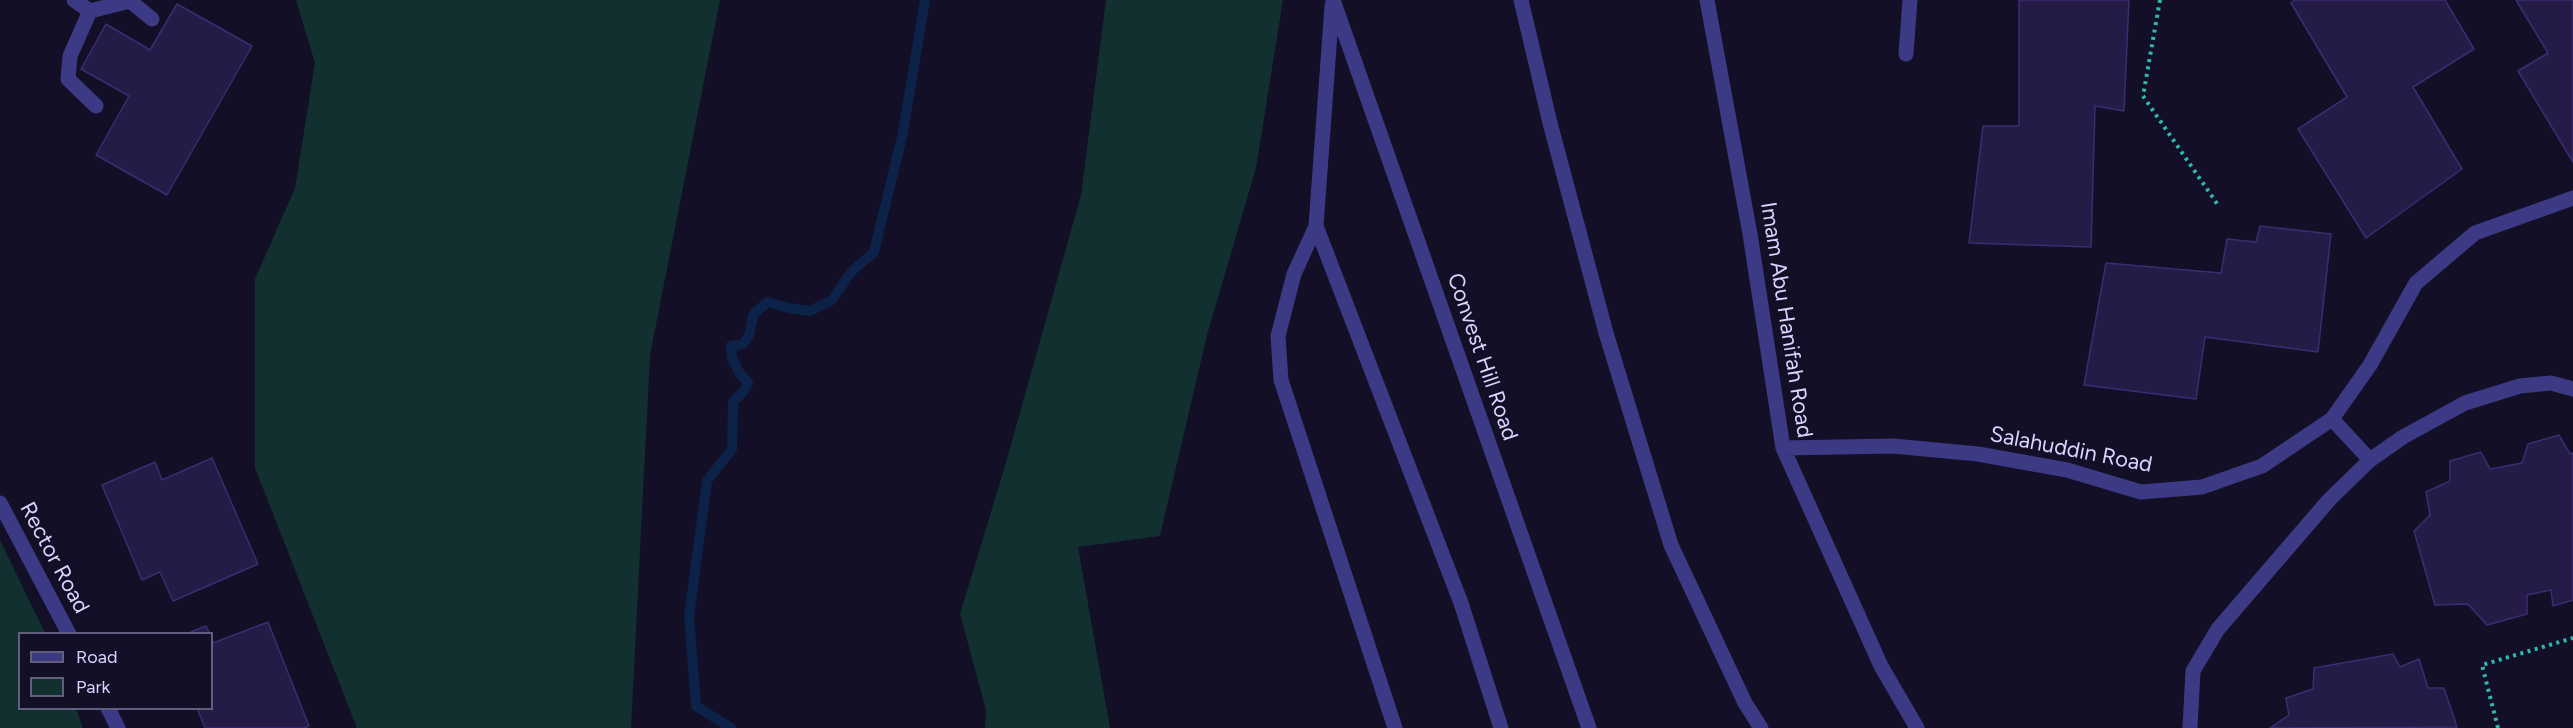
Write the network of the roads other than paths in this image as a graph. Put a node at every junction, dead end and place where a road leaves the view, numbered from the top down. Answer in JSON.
{"nodes":[{"id":1,"x":74,"y":0,"type":"edge"},
{"id":2,"x":1333,"y":0,"type":"edge"},
{"id":3,"x":1521,"y":0,"type":"edge"},
{"id":4,"x":1707,"y":0,"type":"edge"},
{"id":5,"x":1910,"y":0,"type":"edge"},
{"id":6,"x":90,"y":11,"type":"junction"},
{"id":7,"x":152,"y":19,"type":"dead end"},
{"id":8,"x":1906,"y":54,"type":"dead end"},
{"id":9,"x":96,"y":106,"type":"dead end"},
{"id":10,"x":2573,"y":198,"type":"edge"},
{"id":11,"x":1316,"y":226,"type":"junction"},
{"id":12,"x":2573,"y":389,"type":"edge"},
{"id":13,"x":2332,"y":418,"type":"junction"},
{"id":14,"x":1783,"y":448,"type":"junction"},
{"id":15,"x":2370,"y":460,"type":"junction"},
{"id":16,"x":0,"y":503,"type":"edge"},
{"id":17,"x":68,"y":632,"type":"edge"},
{"id":18,"x":1745,"y":703,"type":"junction"},
{"id":19,"x":109,"y":710,"type":"edge"},
{"id":20,"x":117,"y":728,"type":"edge"},
{"id":21,"x":1395,"y":728,"type":"edge"},
{"id":22,"x":1502,"y":728,"type":"edge"},
{"id":23,"x":1589,"y":728,"type":"edge"},
{"id":24,"x":1750,"y":728,"type":"edge"},
{"id":25,"x":1761,"y":728,"type":"edge"},
{"id":26,"x":1917,"y":728,"type":"edge"},
{"id":27,"x":2190,"y":728,"type":"edge"}],
"edges":[{"from":1,"to":6,"type":"street"},
{"from":2,"to":11,"type":"street","name":"Convest Hill Road"},
{"from":2,"to":23,"type":"street","name":"Convest Hill Road"},
{"from":3,"to":18,"type":"street"},
{"from":4,"to":14,"type":"street","name":"Imam Abu Hanifah Road"},
{"from":5,"to":8,"type":"street"},
{"from":6,"to":7,"type":"street"},
{"from":6,"to":9,"type":"street"},
{"from":10,"to":13,"type":"street","name":"Salahuddin Road"},
{"from":11,"to":21,"type":"street","name":"Convest Hill Road"},
{"from":11,"to":22,"type":"street","name":"Convest Hill Road"},
{"from":12,"to":15,"type":"street"},
{"from":13,"to":14,"type":"street","name":"Salahuddin Road"},
{"from":13,"to":15,"type":"street"},
{"from":14,"to":26,"type":"street","name":"Imam Abu Hanifah Road"},
{"from":15,"to":27,"type":"street"},
{"from":16,"to":17,"type":"street","name":"Rector Road"},
{"from":18,"to":24,"type":"street"},
{"from":18,"to":25,"type":"street"},
{"from":19,"to":20,"type":"street"}]}
